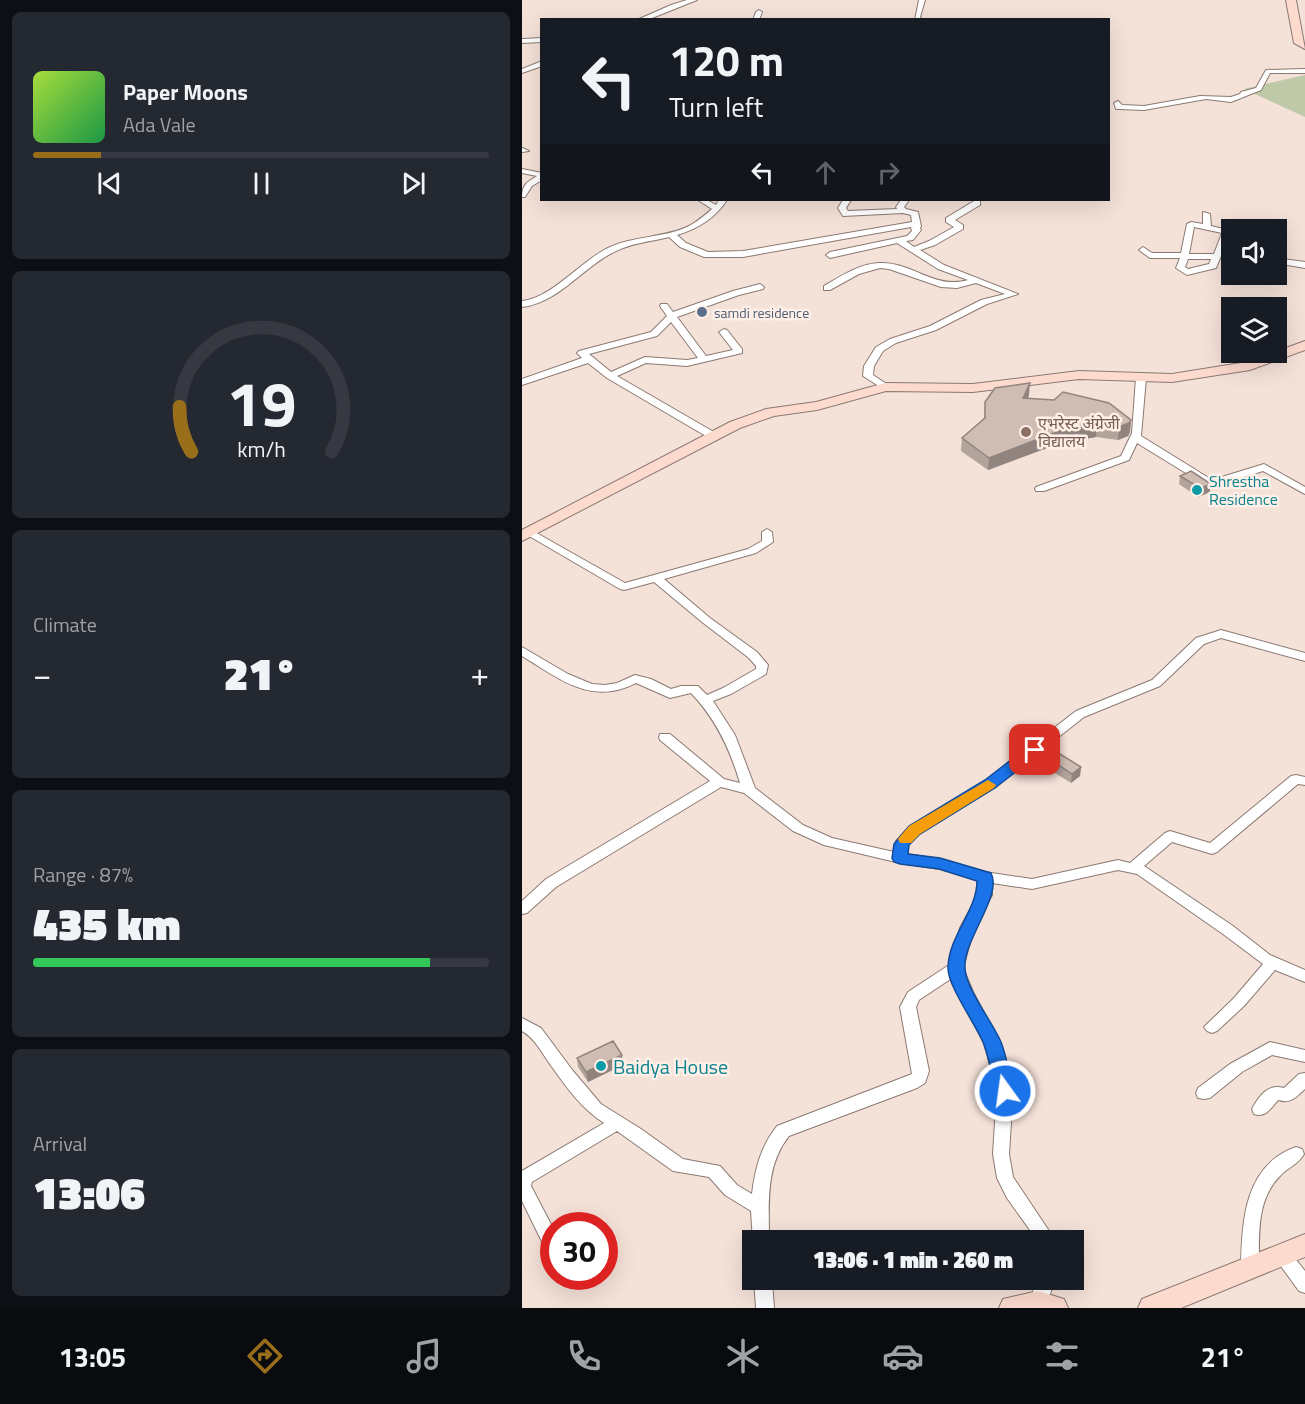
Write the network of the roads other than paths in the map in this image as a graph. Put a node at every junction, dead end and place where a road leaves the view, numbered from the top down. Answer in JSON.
{"nodes":[{"id":1,"x":694,"y":0,"type":"edge"},
{"id":2,"x":922,"y":0,"type":"edge"},
{"id":3,"x":1291,"y":0,"type":"edge"},
{"id":4,"x":759,"y":12,"type":"dead end"},
{"id":5,"x":645,"y":18,"type":"edge"},
{"id":6,"x":757,"y":18,"type":"edge"},
{"id":7,"x":919,"y":18,"type":"edge"},
{"id":8,"x":540,"y":40,"type":"edge"},
{"id":9,"x":522,"y":41,"type":"edge"},
{"id":10,"x":1305,"y":46,"type":"edge"},
{"id":11,"x":540,"y":64,"type":"edge"},
{"id":12,"x":1304,"y":67,"type":"edge"},
{"id":13,"x":522,"y":71,"type":"edge"},
{"id":14,"x":1118,"y":103,"type":"dead end"},
{"id":15,"x":522,"y":171,"type":"edge"},
{"id":16,"x":540,"y":176,"type":"edge"},
{"id":17,"x":540,"y":177,"type":"edge"},
{"id":18,"x":540,"y":190,"type":"edge"},
{"id":19,"x":523,"y":194,"type":"edge"},
{"id":20,"x":704,"y":201,"type":"edge"},
{"id":21,"x":722,"y":201,"type":"edge"},
{"id":22,"x":846,"y":201,"type":"edge"},
{"id":23,"x":904,"y":201,"type":"edge"},
{"id":24,"x":977,"y":202,"type":"dead end"},
{"id":25,"x":717,"y":209,"type":"junction"},
{"id":26,"x":903,"y":211,"type":"junction"},
{"id":27,"x":1206,"y":214,"type":"dead end"},
{"id":28,"x":916,"y":224,"type":"junction"},
{"id":29,"x":1207,"y":228,"type":"junction"},
{"id":30,"x":1221,"y":232,"type":"edge"},
{"id":31,"x":671,"y":234,"type":"junction"},
{"id":32,"x":899,"y":241,"type":"junction"},
{"id":33,"x":913,"y":249,"type":"junction"},
{"id":34,"x":1221,"y":249,"type":"edge"},
{"id":35,"x":1143,"y":250,"type":"dead end"},
{"id":36,"x":830,"y":255,"type":"dead end"},
{"id":37,"x":1183,"y":256,"type":"junction"},
{"id":38,"x":1217,"y":257,"type":"junction"},
{"id":39,"x":1287,"y":262,"type":"edge"},
{"id":40,"x":1305,"y":266,"type":"edge"},
{"id":41,"x":977,"y":280,"type":"junction"},
{"id":42,"x":760,"y":287,"type":"dead end"},
{"id":43,"x":827,"y":288,"type":"dead end"},
{"id":44,"x":522,"y":304,"type":"edge"},
{"id":45,"x":664,"y":306,"type":"dead end"},
{"id":46,"x":672,"y":316,"type":"junction"},
{"id":47,"x":724,"y":332,"type":"dead end"},
{"id":48,"x":1305,"y":345,"type":"edge"},
{"id":49,"x":589,"y":359,"type":"junction"},
{"id":50,"x":704,"y":359,"type":"junction"},
{"id":51,"x":610,"y":376,"type":"junction"},
{"id":52,"x":1141,"y":378,"type":"junction"},
{"id":53,"x":522,"y":382,"type":"edge"},
{"id":54,"x":885,"y":387,"type":"junction"},
{"id":55,"x":715,"y":437,"type":"junction"},
{"id":56,"x":1136,"y":437,"type":"junction"},
{"id":57,"x":1040,"y":489,"type":"dead end"},
{"id":58,"x":1305,"y":491,"type":"edge"},
{"id":59,"x":767,"y":532,"type":"dead end"},
{"id":60,"x":525,"y":535,"type":"edge"},
{"id":61,"x":657,"y":579,"type":"junction"},
{"id":62,"x":522,"y":651,"type":"edge"},
{"id":63,"x":1305,"y":657,"type":"edge"},
{"id":64,"x":705,"y":700,"type":"junction"},
{"id":65,"x":665,"y":737,"type":"dead end"},
{"id":66,"x":1305,"y":781,"type":"edge"},
{"id":67,"x":719,"y":782,"type":"junction"},
{"id":68,"x":749,"y":790,"type":"junction"},
{"id":69,"x":900,"y":858,"type":"junction"},
{"id":70,"x":1132,"y":868,"type":"junction"},
{"id":71,"x":985,"y":877,"type":"junction"},
{"id":72,"x":522,"y":909,"type":"edge"},
{"id":73,"x":1273,"y":962,"type":"junction"},
{"id":74,"x":956,"y":968,"type":"junction"},
{"id":75,"x":1305,"y":976,"type":"edge"},
{"id":76,"x":522,"y":1024,"type":"edge"},
{"id":77,"x":1212,"y":1027,"type":"dead end"},
{"id":78,"x":1305,"y":1056,"type":"edge"},
{"id":79,"x":1305,"y":1068,"type":"edge"},
{"id":80,"x":1305,"y":1079,"type":"edge"},
{"id":81,"x":1204,"y":1093,"type":"dead end"},
{"id":82,"x":1260,"y":1110,"type":"dead end"},
{"id":83,"x":618,"y":1123,"type":"junction"},
{"id":84,"x":1296,"y":1154,"type":"dead end"},
{"id":85,"x":759,"y":1206,"type":"junction"},
{"id":86,"x":540,"y":1221,"type":"edge"},
{"id":87,"x":760,"y":1230,"type":"edge"},
{"id":88,"x":1040,"y":1230,"type":"edge"},
{"id":89,"x":1293,"y":1249,"type":"edge"},
{"id":90,"x":1250,"y":1267,"type":"junction"},
{"id":91,"x":1305,"y":1285,"type":"edge"},
{"id":92,"x":764,"y":1290,"type":"edge"},
{"id":93,"x":765,"y":1308,"type":"edge"},
{"id":94,"x":1151,"y":1308,"type":"edge"}],
"edges":[{"from":1,"to":5,"type":"street"},
{"from":2,"to":7,"type":"street"},
{"from":3,"to":10,"type":"main road"},
{"from":4,"to":6,"type":"street"},
{"from":8,"to":9,"type":"street"},
{"from":11,"to":13,"type":"street"},
{"from":12,"to":14,"type":"street"},
{"from":15,"to":16,"type":"street"},
{"from":17,"to":19,"type":"street"},
{"from":18,"to":19,"type":"street"},
{"from":20,"to":25,"type":"street"},
{"from":21,"to":25,"type":"street"},
{"from":22,"to":26,"type":"street"},
{"from":23,"to":26,"type":"street"},
{"from":24,"to":33,"type":"street"},
{"from":25,"to":31,"type":"street"},
{"from":26,"to":28,"type":"street"},
{"from":27,"to":29,"type":"street"},
{"from":28,"to":31,"type":"street"},
{"from":28,"to":32,"type":"street"},
{"from":29,"to":30,"type":"street"},
{"from":29,"to":37,"type":"street"},
{"from":31,"to":44,"type":"street"},
{"from":32,"to":33,"type":"street"},
{"from":32,"to":36,"type":"street"},
{"from":33,"to":41,"type":"street"},
{"from":34,"to":38,"type":"street"},
{"from":35,"to":37,"type":"street"},
{"from":37,"to":38,"type":"street"},
{"from":37,"to":38,"type":"street"},
{"from":39,"to":40,"type":"street"},
{"from":41,"to":43,"type":"street"},
{"from":41,"to":54,"type":"street"},
{"from":42,"to":46,"type":"street"},
{"from":45,"to":46,"type":"street"},
{"from":46,"to":49,"type":"street"},
{"from":46,"to":50,"type":"street"},
{"from":47,"to":50,"type":"street"},
{"from":48,"to":52,"type":"main road"},
{"from":49,"to":51,"type":"street"},
{"from":49,"to":53,"type":"street"},
{"from":50,"to":51,"type":"street"},
{"from":51,"to":55,"type":"street"},
{"from":52,"to":54,"type":"main road"},
{"from":52,"to":56,"type":"street"},
{"from":54,"to":55,"type":"main road"},
{"from":55,"to":60,"type":"main road"},
{"from":56,"to":57,"type":"street"},
{"from":56,"to":58,"type":"street"},
{"from":59,"to":61,"type":"street"},
{"from":60,"to":61,"type":"street"},
{"from":61,"to":64,"type":"street"},
{"from":62,"to":64,"type":"street"},
{"from":63,"to":69,"type":"street"},
{"from":64,"to":68,"type":"street"},
{"from":65,"to":67,"type":"street"},
{"from":66,"to":70,"type":"street"},
{"from":67,"to":68,"type":"street"},
{"from":67,"to":72,"type":"street"},
{"from":68,"to":69,"type":"street"},
{"from":69,"to":71,"type":"street"},
{"from":70,"to":71,"type":"street"},
{"from":70,"to":73,"type":"street"},
{"from":71,"to":74,"type":"street"},
{"from":73,"to":75,"type":"street"},
{"from":73,"to":77,"type":"street"},
{"from":74,"to":85,"type":"street"},
{"from":74,"to":88,"type":"street"},
{"from":76,"to":83,"type":"street"},
{"from":78,"to":81,"type":"street"},
{"from":79,"to":80,"type":"street"},
{"from":80,"to":82,"type":"street"},
{"from":83,"to":85,"type":"street"},
{"from":83,"to":86,"type":"street"},
{"from":84,"to":90,"type":"street"},
{"from":85,"to":87,"type":"street"},
{"from":89,"to":90,"type":"main road"},
{"from":89,"to":91,"type":"street"},
{"from":90,"to":94,"type":"main road"},
{"from":92,"to":93,"type":"street"}]}
